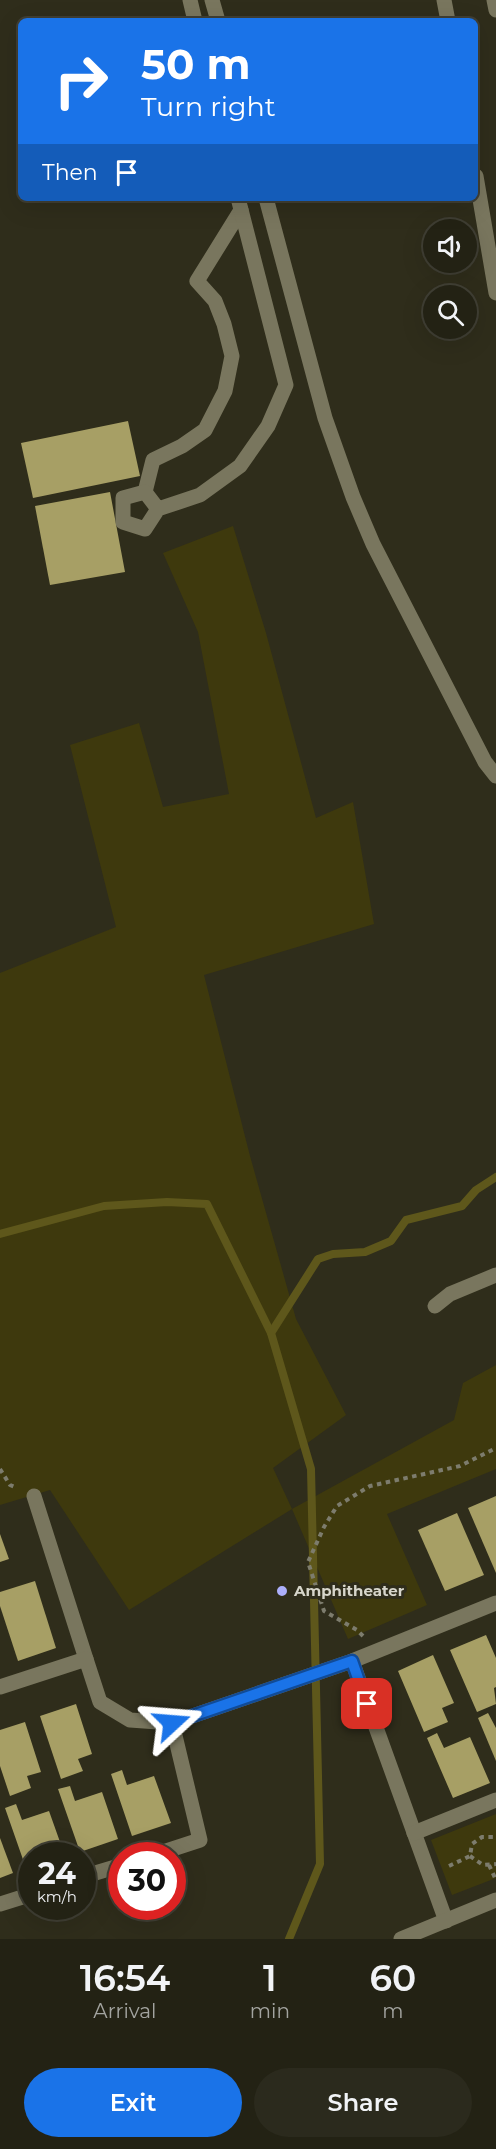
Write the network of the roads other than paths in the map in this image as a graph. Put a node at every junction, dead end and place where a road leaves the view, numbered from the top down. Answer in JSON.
{"nodes":[{"id":1,"x":190,"y":0,"type":"edge"},
{"id":2,"x":212,"y":0,"type":"edge"},
{"id":3,"x":444,"y":0,"type":"edge"},
{"id":4,"x":494,"y":0,"type":"edge"},
{"id":5,"x":496,"y":10,"type":"edge"},
{"id":6,"x":194,"y":18,"type":"edge"},
{"id":7,"x":217,"y":18,"type":"edge"},
{"id":8,"x":447,"y":18,"type":"edge"},
{"id":9,"x":478,"y":188,"type":"edge"},
{"id":10,"x":267,"y":201,"type":"edge"},
{"id":11,"x":240,"y":204,"type":"edge"},
{"id":12,"x":496,"y":293,"type":"edge"},
{"id":13,"x":145,"y":492,"type":"junction"},
{"id":14,"x":158,"y":509,"type":"junction"},
{"id":15,"x":496,"y":776,"type":"edge"},
{"id":16,"x":496,"y":1275,"type":"edge"},
{"id":17,"x":435,"y":1306,"type":"dead end"},
{"id":18,"x":34,"y":1496,"type":"dead end"},
{"id":19,"x":496,"y":1603,"type":"edge"},
{"id":20,"x":86,"y":1659,"type":"junction"},
{"id":21,"x":352,"y":1661,"type":"junction"},
{"id":22,"x":0,"y":1687,"type":"edge"},
{"id":23,"x":172,"y":1723,"type":"junction"},
{"id":24,"x":496,"y":1800,"type":"edge"},
{"id":25,"x":414,"y":1833,"type":"junction"},
{"id":26,"x":186,"y":1845,"type":"edge"},
{"id":27,"x":18,"y":1898,"type":"edge"},
{"id":28,"x":496,"y":1900,"type":"edge"},
{"id":29,"x":0,"y":1904,"type":"edge"},
{"id":30,"x":446,"y":1921,"type":"junction"},
{"id":31,"x":401,"y":1939,"type":"edge"}],
"edges":[{"from":1,"to":6,"type":"street"},
{"from":2,"to":7,"type":"street"},
{"from":3,"to":8,"type":"street"},
{"from":4,"to":5,"type":"street"},
{"from":9,"to":12,"type":"street"},
{"from":10,"to":15,"type":"street"},
{"from":11,"to":13,"type":"street"},
{"from":11,"to":14,"type":"street"},
{"from":13,"to":14,"type":"street"},
{"from":13,"to":14,"type":"street"},
{"from":16,"to":17,"type":"street"},
{"from":18,"to":20,"type":"street"},
{"from":19,"to":21,"type":"street"},
{"from":20,"to":22,"type":"street"},
{"from":20,"to":23,"type":"street"},
{"from":21,"to":23,"type":"street"},
{"from":21,"to":25,"type":"street"},
{"from":23,"to":26,"type":"street"},
{"from":24,"to":25,"type":"street"},
{"from":25,"to":30,"type":"street"},
{"from":27,"to":29,"type":"street"},
{"from":28,"to":30,"type":"street"},
{"from":30,"to":31,"type":"street"}]}
